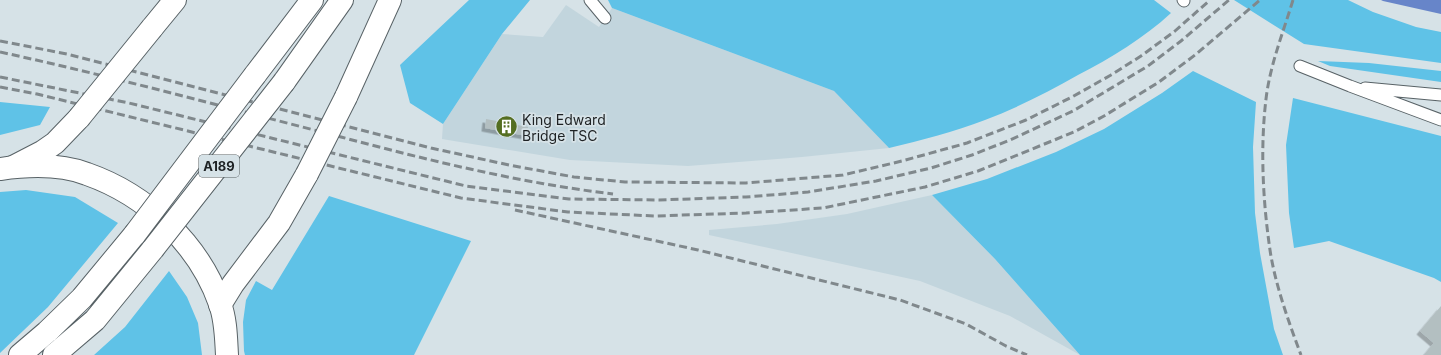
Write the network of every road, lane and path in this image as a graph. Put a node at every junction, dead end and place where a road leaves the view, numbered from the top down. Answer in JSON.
{"nodes":[{"id":1,"x":175,"y":0,"type":"edge"},
{"id":2,"x":312,"y":0,"type":"edge"},
{"id":3,"x":342,"y":0,"type":"edge"},
{"id":4,"x":390,"y":0,"type":"edge"},
{"id":5,"x":590,"y":0,"type":"edge"},
{"id":6,"x":606,"y":18,"type":"dead end"},
{"id":7,"x":1300,"y":66,"type":"dead end"},
{"id":8,"x":1350,"y":86,"type":"junction"},
{"id":9,"x":1441,"y":95,"type":"edge"},
{"id":10,"x":1441,"y":120,"type":"edge"},
{"id":11,"x":6,"y":168,"type":"edge"},
{"id":12,"x":220,"y":305,"type":"junction"},
{"id":13,"x":20,"y":355,"type":"edge"},
{"id":14,"x":54,"y":355,"type":"edge"},
{"id":15,"x":226,"y":355,"type":"edge"}],
"edges":[{"from":1,"to":11,"type":"main road","bridge":true},
{"from":2,"to":13,"type":"main road","number":"A189","bridge":true},
{"from":3,"to":14,"type":"main road","number":"A189","bridge":true},
{"from":4,"to":12,"type":"main road","bridge":true},
{"from":5,"to":6,"type":"lane"},
{"from":7,"to":8,"type":"lane"},
{"from":8,"to":9,"type":"lane"},
{"from":8,"to":10,"type":"lane"},
{"from":11,"to":12,"type":"main road"},
{"from":12,"to":15,"type":"main road"}]}
